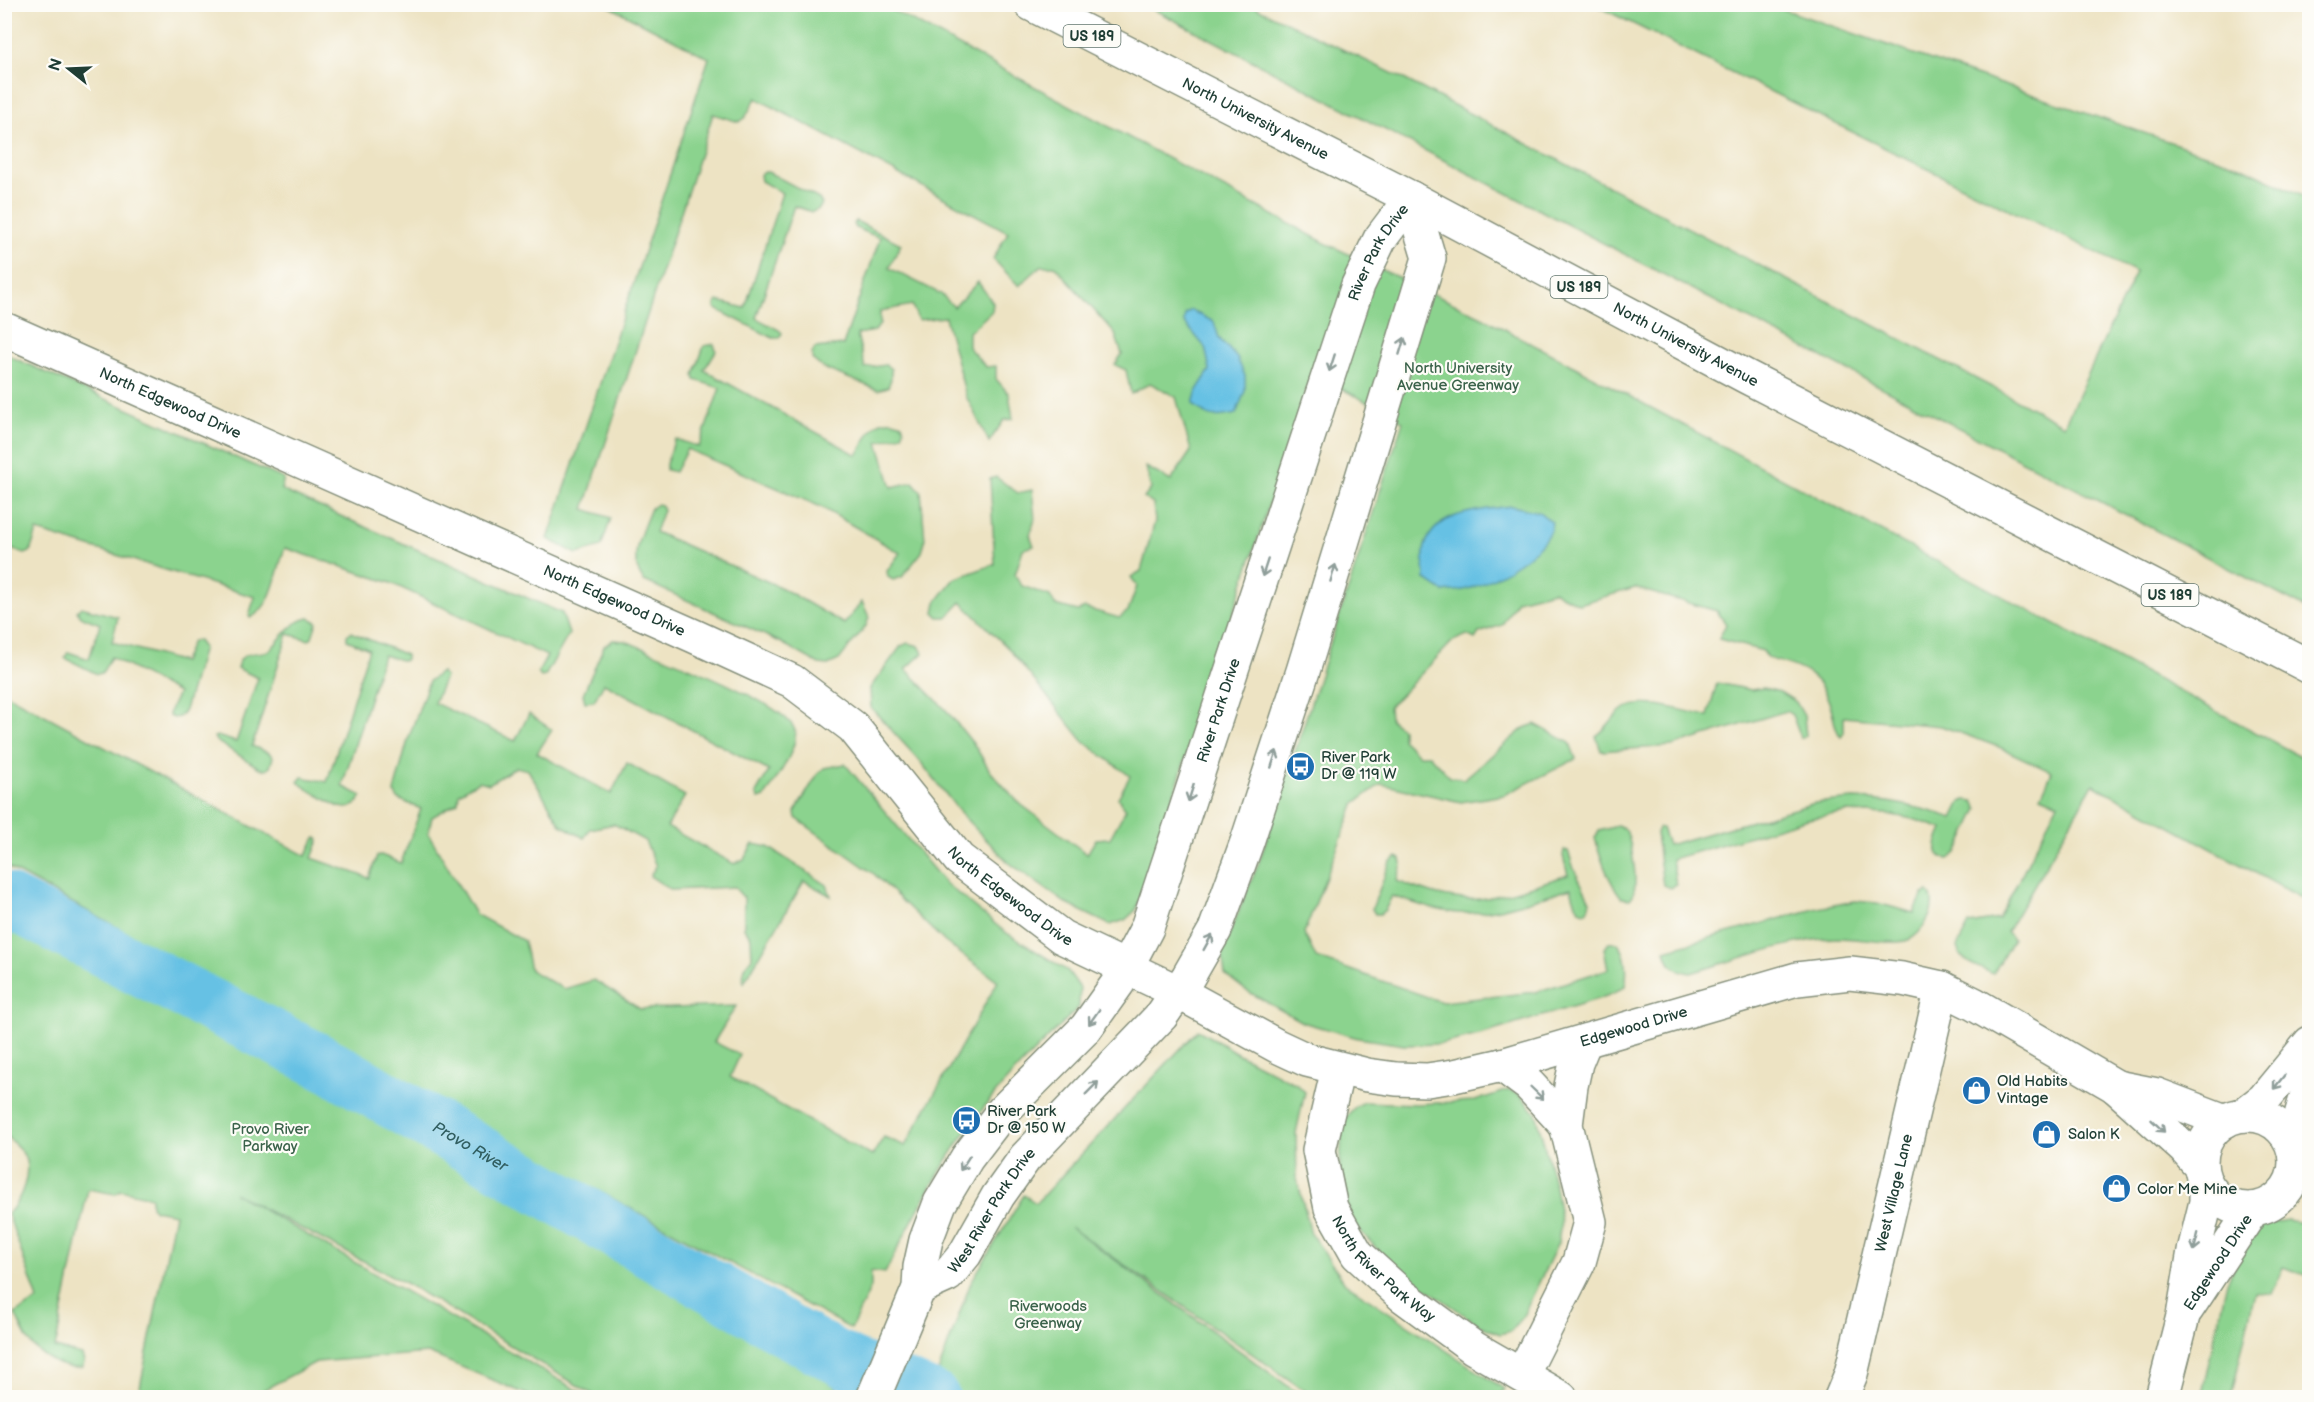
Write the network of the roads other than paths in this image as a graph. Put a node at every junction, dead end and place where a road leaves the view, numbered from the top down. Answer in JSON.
{"nodes":[{"id":1,"x":1031,"y":4,"type":"edge"},
{"id":2,"x":1411,"y":198,"type":"junction"},
{"id":3,"x":4,"y":329,"type":"edge"},
{"id":4,"x":2310,"y":667,"type":"edge"},
{"id":5,"x":1137,"y":974,"type":"junction"},
{"id":6,"x":1942,"y":988,"type":"junction"},
{"id":7,"x":1179,"y":993,"type":"junction"},
{"id":8,"x":1585,"y":1041,"type":"junction"},
{"id":9,"x":2310,"y":1043,"type":"edge"},
{"id":10,"x":1502,"y":1065,"type":"junction"},
{"id":11,"x":1338,"y":1069,"type":"junction"},
{"id":12,"x":2310,"y":1084,"type":"edge"},
{"id":13,"x":2115,"y":1086,"type":"junction"},
{"id":14,"x":2234,"y":1118,"type":"junction"},
{"id":15,"x":1566,"y":1125,"type":"junction"},
{"id":16,"x":2295,"y":1156,"type":"junction"},
{"id":17,"x":2204,"y":1176,"type":"junction"},
{"id":18,"x":2253,"y":1209,"type":"junction"},
{"id":19,"x":920,"y":1288,"type":"junction"},
{"id":20,"x":2183,"y":1316,"type":"junction"},
{"id":21,"x":1522,"y":1375,"type":"junction"},
{"id":22,"x":873,"y":1398,"type":"edge"},
{"id":23,"x":1561,"y":1398,"type":"edge"},
{"id":24,"x":1842,"y":1398,"type":"edge"},
{"id":25,"x":2162,"y":1398,"type":"edge"}],
"edges":[{"from":1,"to":2,"type":"main road","name":"North University Avenue","number":"US 189"},
{"from":2,"to":4,"type":"main road","name":"North University Avenue","number":"US 189"},
{"from":2,"to":5,"type":"main road","name":"River Park Drive","one_way":true},
{"from":7,"to":2,"type":"main road","name":"River Park Drive","one_way":true},
{"from":3,"to":5,"type":"main road","name":"North Edgewood Drive"},
{"from":5,"to":7,"type":"main road","name":"Edgewood Drive"},
{"from":5,"to":19,"type":"main road","name":"West River Park Drive","one_way":true},
{"from":6,"to":8,"type":"main road","name":"Edgewood Drive"},
{"from":6,"to":13,"type":"main road","name":"Edgewood Drive"},
{"from":6,"to":24,"type":"main road","name":"West Village Lane"},
{"from":7,"to":11,"type":"main road","name":"Edgewood Drive"},
{"from":19,"to":7,"type":"main road","name":"West River Park Drive","one_way":true},
{"from":8,"to":10,"type":"main road","name":"Edgewood Drive"},
{"from":8,"to":15,"type":"main road"},
{"from":9,"to":14,"type":"main road","one_way":true},
{"from":10,"to":11,"type":"main road","name":"Edgewood Drive"},
{"from":10,"to":15,"type":"main road","one_way":true},
{"from":11,"to":21,"type":"main road","name":"North River Park Way"},
{"from":12,"to":16,"type":"main road"},
{"from":13,"to":14,"type":"main road","name":"Edgewood Drive"},
{"from":13,"to":17,"type":"main road","name":"Edgewood Drive","one_way":true},
{"from":14,"to":16,"type":"main road"},
{"from":14,"to":17,"type":"main road"},
{"from":15,"to":21,"type":"main road"},
{"from":16,"to":18,"type":"main road"},
{"from":17,"to":18,"type":"main road"},
{"from":17,"to":20,"type":"main road","name":"Edgewood Drive","one_way":true},
{"from":18,"to":20,"type":"main road","name":"Edgewood Drive"},
{"from":19,"to":22,"type":"main road","name":"West River Park Drive"},
{"from":20,"to":25,"type":"main road","name":"Edgewood Drive"},
{"from":21,"to":23,"type":"main road","name":"North River Park Way"}]}
